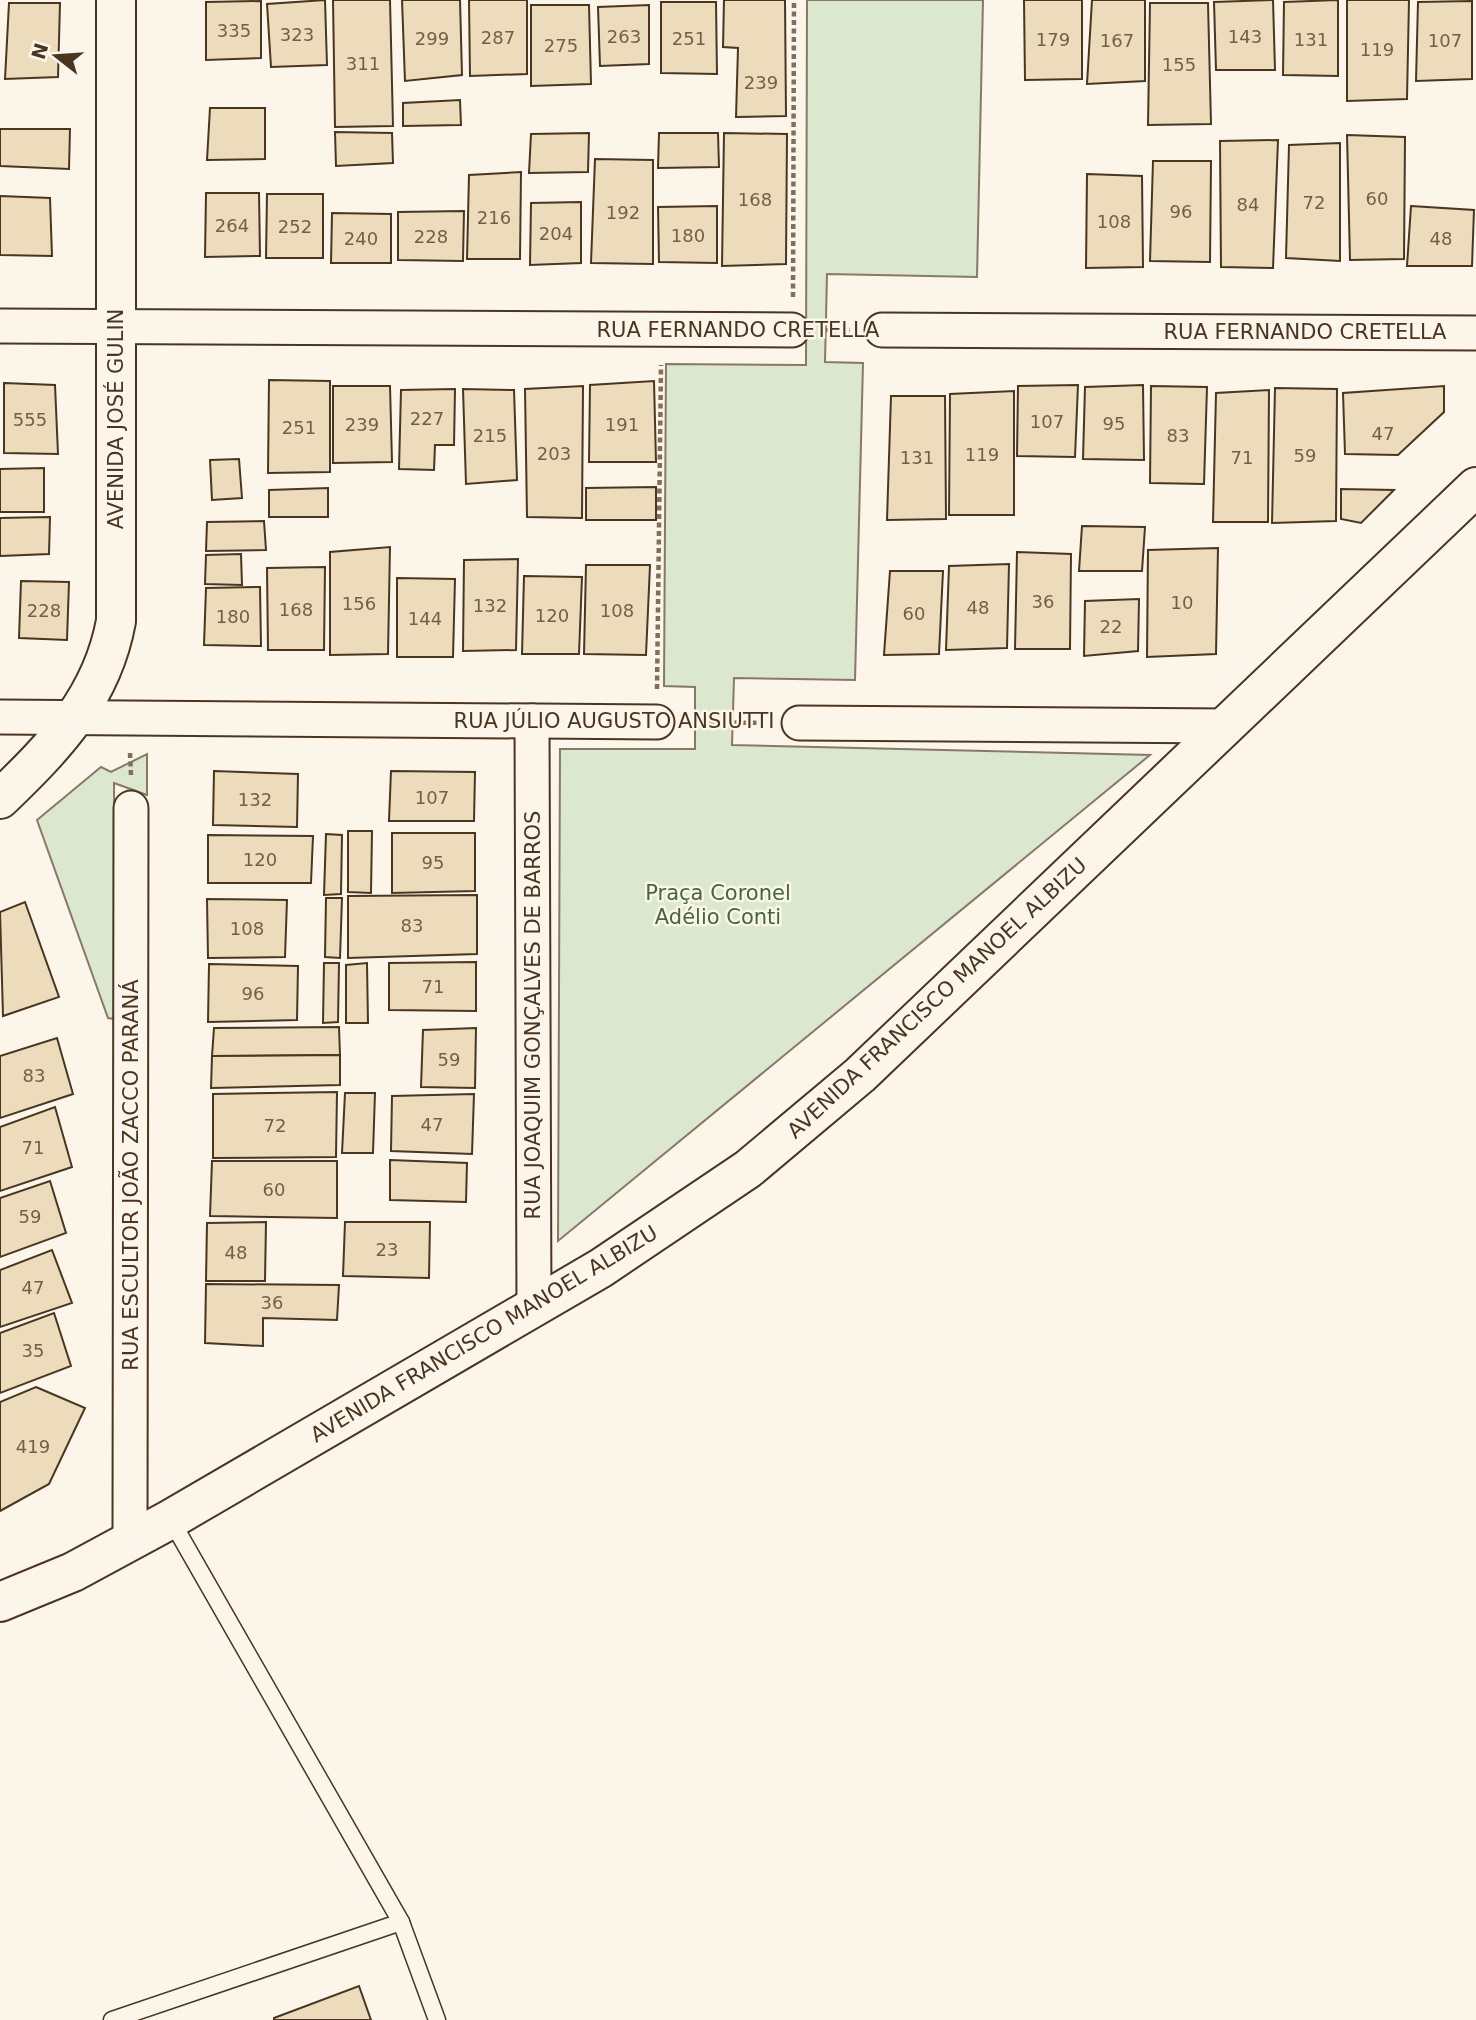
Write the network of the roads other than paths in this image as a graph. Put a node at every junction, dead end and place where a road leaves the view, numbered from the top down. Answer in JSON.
{"nodes":[{"id":1,"x":116,"y":0,"type":"edge"},
{"id":2,"x":0,"y":326,"type":"edge"},
{"id":3,"x":116,"y":327,"type":"junction"},
{"id":4,"x":792,"y":330,"type":"road end"},
{"id":5,"x":882,"y":330,"type":"road end"},
{"id":6,"x":1476,"y":333,"type":"edge"},
{"id":7,"x":1476,"y":487,"type":"edge"},
{"id":8,"x":0,"y":717,"type":"edge"},
{"id":9,"x":75,"y":717,"type":"junction"},
{"id":10,"x":532,"y":721,"type":"junction"},
{"id":11,"x":657,"y":722,"type":"road end"},
{"id":12,"x":799,"y":723,"type":"road end"},
{"id":13,"x":1228,"y":726,"type":"junction"},
{"id":14,"x":0,"y":799,"type":"edge"},
{"id":15,"x":131,"y":808,"type":"road end"},
{"id":16,"x":534,"y":1308,"type":"junction"},
{"id":17,"x":171,"y":1519,"type":"junction"},
{"id":18,"x":130,"y":1541,"type":"junction"},
{"id":19,"x":0,"y":1602,"type":"edge"},
{"id":20,"x":401,"y":1922,"type":"junction"},
{"id":21,"x":112,"y":2020,"type":"edge"},
{"id":22,"x":437,"y":2020,"type":"edge"}],
"edges":[{"from":1,"to":3,"type":"street","name":"AVENIDA JOSÉ GULIN"},
{"from":2,"to":3,"type":"street","name":"RUA FERNANDO CRETELLA"},
{"from":3,"to":4,"type":"street","name":"RUA FERNANDO CRETELLA"},
{"from":3,"to":9,"type":"street","name":"AVENIDA JOSÉ GULIN"},
{"from":5,"to":6,"type":"street","name":"RUA FERNANDO CRETELLA"},
{"from":7,"to":13,"type":"street","name":"AVENIDA FRANCISCO MANOEL ALBIZU"},
{"from":8,"to":9,"type":"street","name":"RUA JÚLIO AUGUSTO ANSIUTTI"},
{"from":9,"to":10,"type":"street","name":"RUA JÚLIO AUGUSTO ANSIUTTI"},
{"from":9,"to":14,"type":"street","name":"AVENIDA JOSÉ GULIN"},
{"from":10,"to":11,"type":"street","name":"RUA JÚLIO AUGUSTO ANSIUTTI"},
{"from":10,"to":16,"type":"street","name":"RUA JOAQUIM GONÇALVES DE BARROS"},
{"from":12,"to":13,"type":"street","name":"RUA JÚLIO AUGUSTO ANSIUTTI"},
{"from":13,"to":16,"type":"street","name":"AVENIDA FRANCISCO MANOEL ALBIZU"},
{"from":15,"to":18,"type":"street","name":"RUA ESCULTOR JOÃO ZACCO PARANÁ"},
{"from":16,"to":17,"type":"street","name":"AVENIDA FRANCISCO MANOEL ALBIZU"},
{"from":17,"to":18,"type":"street","name":"AVENIDA FRANCISCO MANOEL ALBIZU"},
{"from":17,"to":20,"type":"lane"},
{"from":18,"to":19,"type":"street","name":"AVENIDA FRANCISCO MANOEL ALBIZU"},
{"from":20,"to":21,"type":"lane"},
{"from":20,"to":22,"type":"lane"}]}
